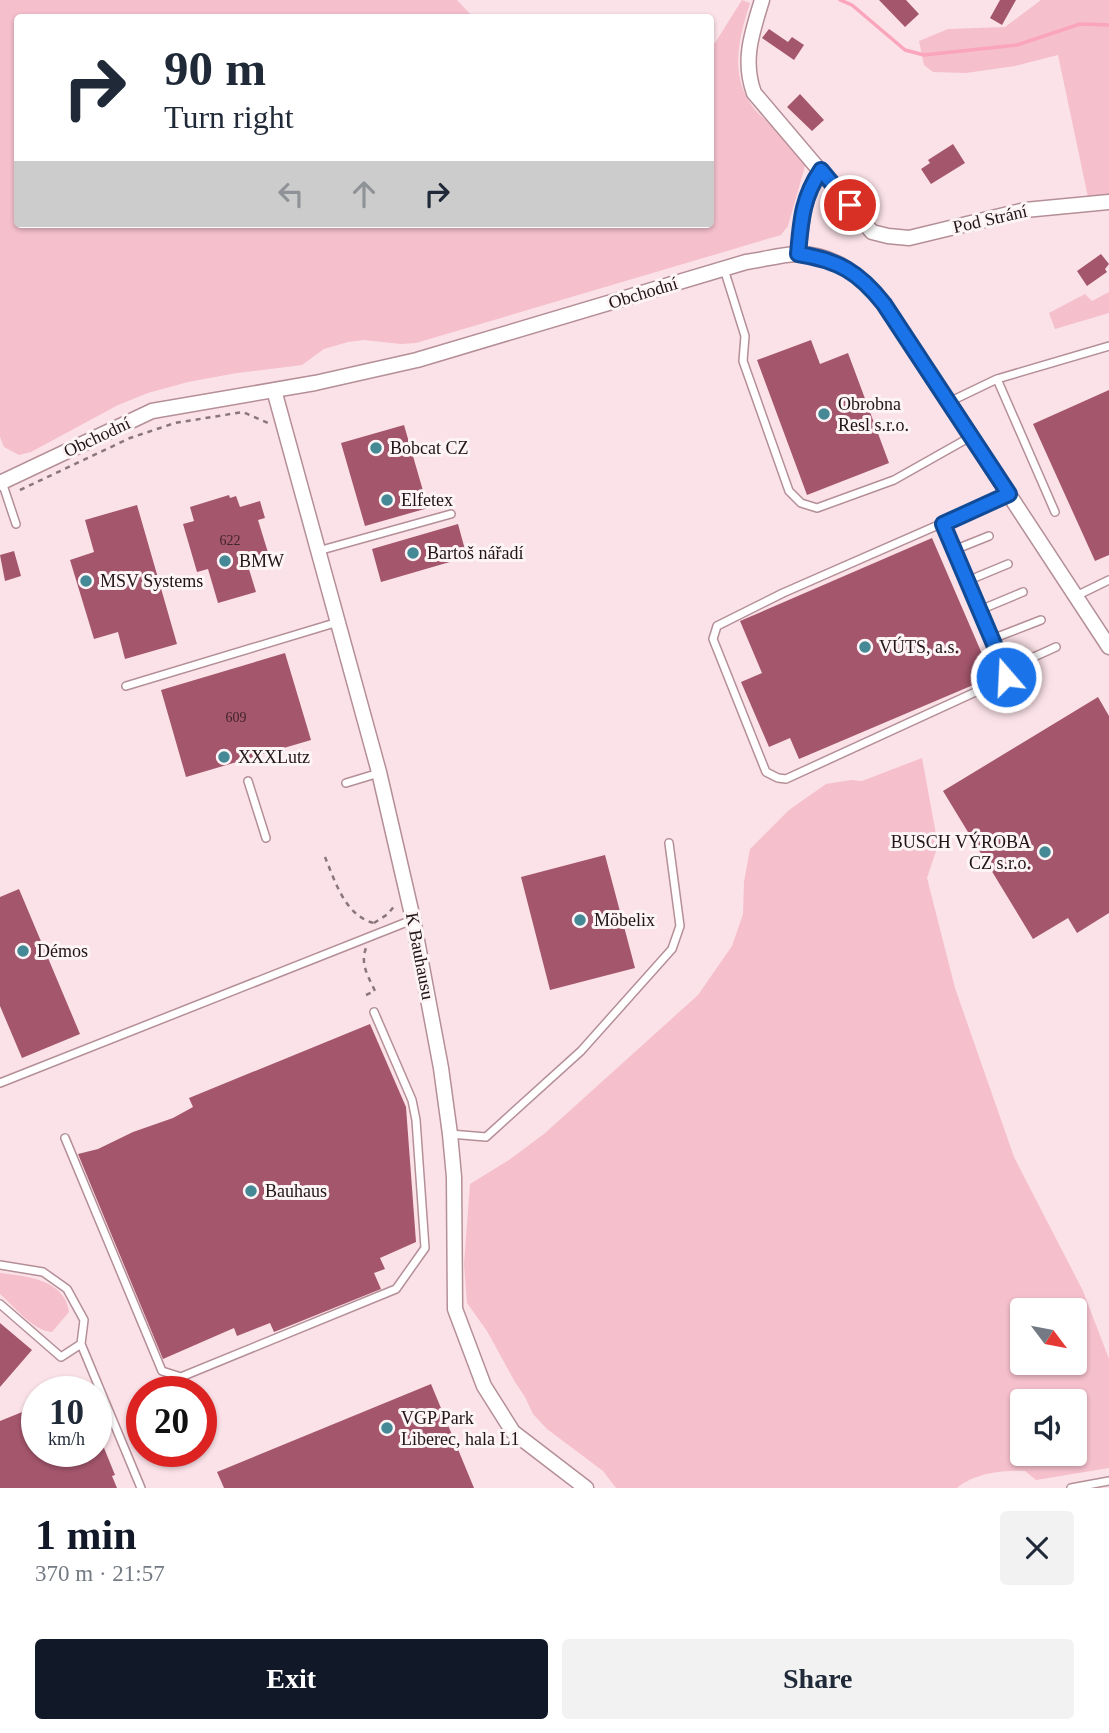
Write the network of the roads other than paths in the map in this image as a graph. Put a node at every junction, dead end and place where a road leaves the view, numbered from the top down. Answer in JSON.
{"nodes":[{"id":1,"x":762,"y":0,"type":"edge"},
{"id":2,"x":821,"y":170,"type":"junction"},
{"id":3,"x":1109,"y":201,"type":"edge"},
{"id":4,"x":798,"y":254,"type":"junction"},
{"id":5,"x":724,"y":269,"type":"junction"},
{"id":6,"x":1109,"y":346,"type":"edge"},
{"id":7,"x":997,"y":379,"type":"junction"},
{"id":8,"x":274,"y":390,"type":"junction"},
{"id":9,"x":949,"y":402,"type":"junction"},
{"id":10,"x":972,"y":436,"type":"junction"},
{"id":11,"x":3,"y":486,"type":"edge"},
{"id":12,"x":1009,"y":494,"type":"junction"},
{"id":13,"x":1055,"y":512,"type":"dead end"},
{"id":14,"x":452,"y":514,"type":"dead end"},
{"id":15,"x":16,"y":524,"type":"dead end"},
{"id":16,"x":943,"y":524,"type":"junction"},
{"id":17,"x":989,"y":536,"type":"dead end"},
{"id":18,"x":954,"y":550,"type":"junction"},
{"id":19,"x":318,"y":551,"type":"junction"},
{"id":20,"x":1008,"y":564,"type":"dead end"},
{"id":21,"x":1109,"y":580,"type":"edge"},
{"id":22,"x":968,"y":581,"type":"junction"},
{"id":23,"x":1023,"y":592,"type":"dead end"},
{"id":24,"x":1076,"y":596,"type":"junction"},
{"id":25,"x":980,"y":610,"type":"junction"},
{"id":26,"x":1041,"y":620,"type":"dead end"},
{"id":27,"x":339,"y":621,"type":"junction"},
{"id":28,"x":992,"y":639,"type":"junction"},
{"id":29,"x":1056,"y":647,"type":"dead end"},
{"id":30,"x":1109,"y":647,"type":"edge"},
{"id":31,"x":1005,"y":670,"type":"junction"},
{"id":32,"x":126,"y":686,"type":"dead end"},
{"id":33,"x":379,"y":772,"type":"junction"},
{"id":34,"x":248,"y":780,"type":"dead end"},
{"id":35,"x":346,"y":783,"type":"dead end"},
{"id":36,"x":266,"y":838,"type":"dead end"},
{"id":37,"x":669,"y":843,"type":"dead end"},
{"id":38,"x":413,"y":919,"type":"junction"},
{"id":39,"x":374,"y":1012,"type":"dead end"},
{"id":40,"x":0,"y":1083,"type":"edge"},
{"id":41,"x":450,"y":1134,"type":"junction"},
{"id":42,"x":65,"y":1138,"type":"dead end"},
{"id":43,"x":0,"y":1265,"type":"edge"},
{"id":44,"x":0,"y":1304,"type":"edge"},
{"id":45,"x":81,"y":1344,"type":"junction"},
{"id":46,"x":1109,"y":1482,"type":"edge"},
{"id":47,"x":141,"y":1488,"type":"edge"},
{"id":48,"x":586,"y":1488,"type":"edge"},
{"id":49,"x":1071,"y":1488,"type":"edge"}],
"edges":[{"from":1,"to":2,"type":"street"},
{"from":2,"to":3,"type":"street","name":"Pod Strání"},
{"from":2,"to":4,"type":"street"},
{"from":4,"to":5,"type":"street","name":"Obchodní"},
{"from":4,"to":9,"type":"street","name":"Obchodní"},
{"from":5,"to":8,"type":"street","name":"Obchodní"},
{"from":5,"to":10,"type":"lane"},
{"from":6,"to":7,"type":"lane"},
{"from":7,"to":9,"type":"lane"},
{"from":7,"to":13,"type":"lane"},
{"from":8,"to":11,"type":"street","name":"Obchodní"},
{"from":8,"to":19,"type":"street","name":"K Bauhausu"},
{"from":9,"to":10,"type":"street","name":"Obchodní"},
{"from":10,"to":12,"type":"street","name":"Obchodní"},
{"from":11,"to":15,"type":"lane"},
{"from":12,"to":16,"type":"lane"},
{"from":12,"to":24,"type":"street","name":"Obchodní"},
{"from":14,"to":19,"type":"lane"},
{"from":16,"to":18,"type":"lane"},
{"from":16,"to":31,"type":"lane"},
{"from":17,"to":18,"type":"lane"},
{"from":18,"to":22,"type":"lane"},
{"from":19,"to":27,"type":"street","name":"K Bauhausu"},
{"from":20,"to":22,"type":"lane"},
{"from":21,"to":24,"type":"lane"},
{"from":22,"to":25,"type":"lane"},
{"from":23,"to":25,"type":"lane"},
{"from":24,"to":30,"type":"street","name":"Obchodní"},
{"from":25,"to":28,"type":"lane"},
{"from":26,"to":28,"type":"lane"},
{"from":27,"to":32,"type":"lane"},
{"from":27,"to":33,"type":"street","name":"K Bauhausu"},
{"from":28,"to":31,"type":"lane"},
{"from":29,"to":31,"type":"lane"},
{"from":33,"to":35,"type":"lane"},
{"from":33,"to":38,"type":"street","name":"K Bauhausu"},
{"from":34,"to":36,"type":"lane"},
{"from":37,"to":41,"type":"lane"},
{"from":38,"to":40,"type":"lane"},
{"from":38,"to":41,"type":"street","name":"K Bauhausu"},
{"from":39,"to":42,"type":"lane"},
{"from":41,"to":48,"type":"street","name":"K Bauhausu"},
{"from":43,"to":45,"type":"lane"},
{"from":44,"to":45,"type":"lane"},
{"from":45,"to":47,"type":"lane"},
{"from":46,"to":49,"type":"lane"}]}
